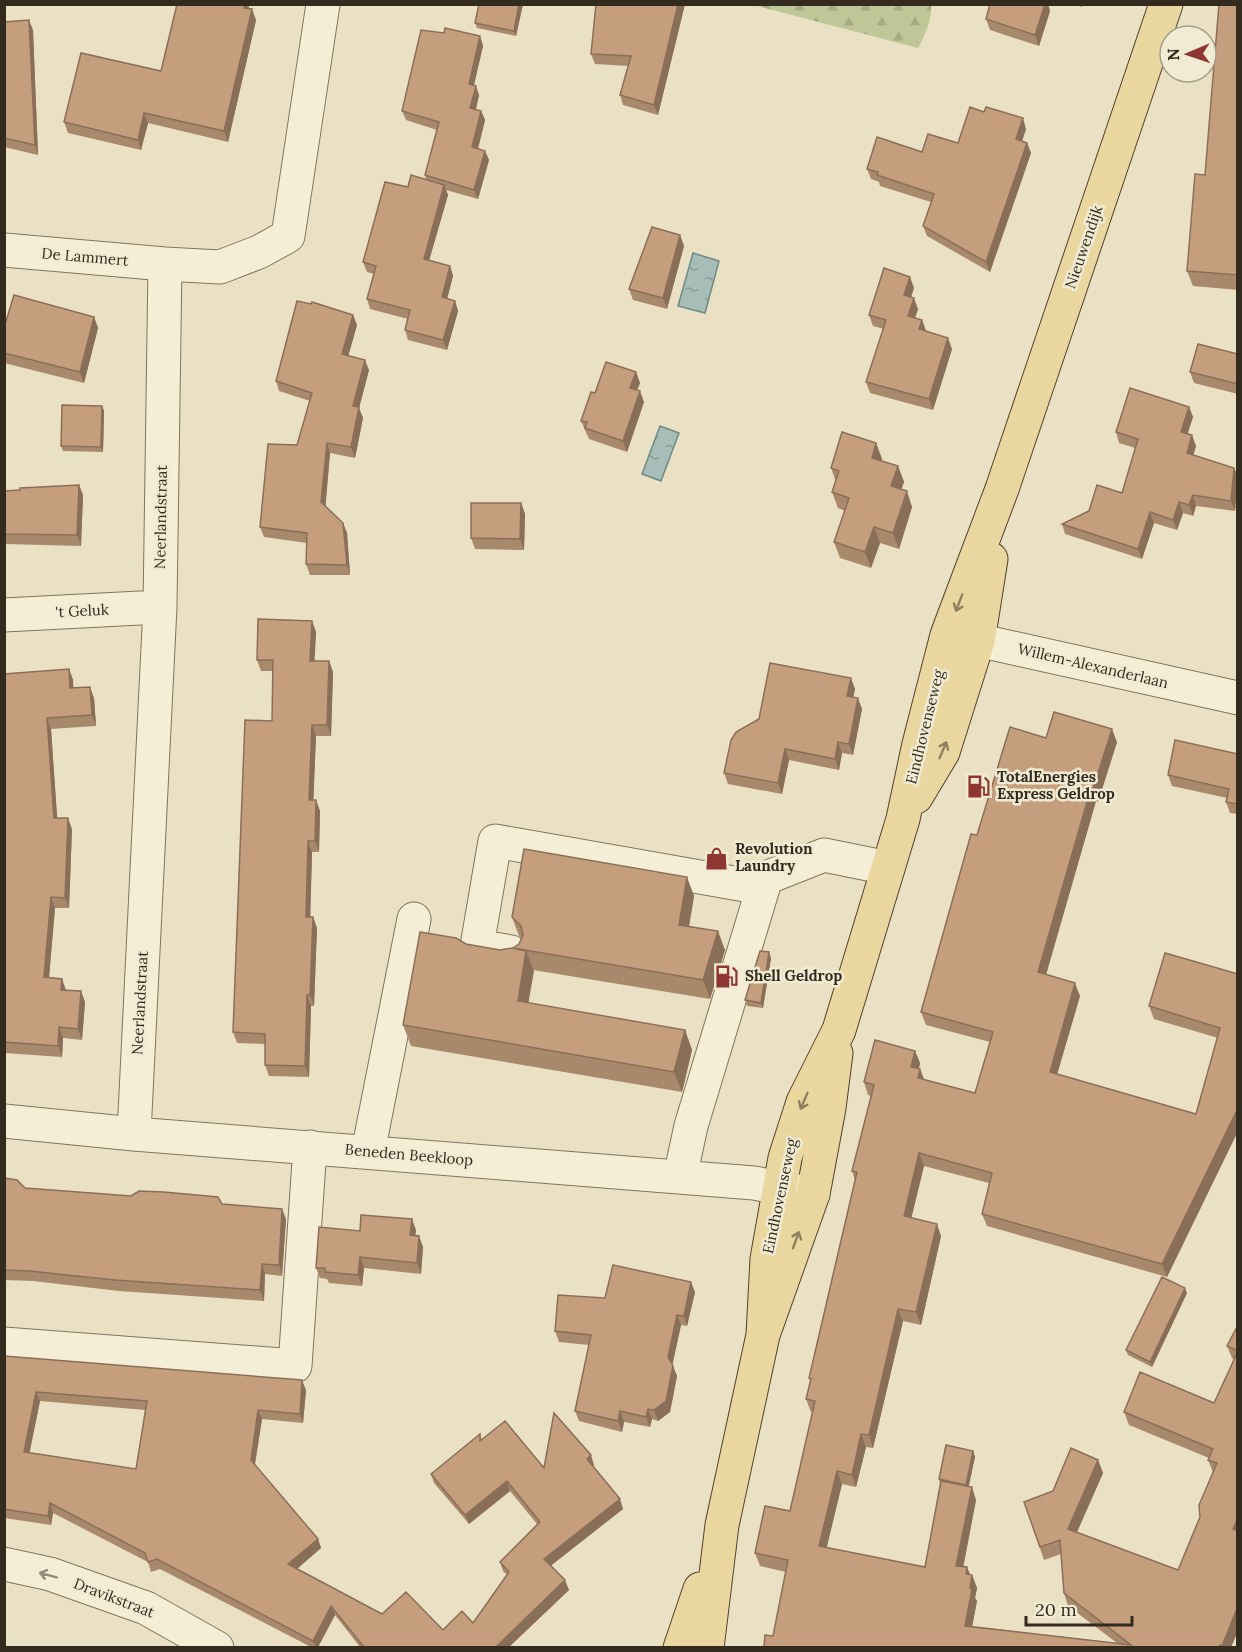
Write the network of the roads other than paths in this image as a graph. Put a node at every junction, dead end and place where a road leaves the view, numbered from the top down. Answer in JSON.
{"nodes":[{"id":1,"x":323,"y":4,"type":"edge"},
{"id":2,"x":1166,"y":4,"type":"edge"},
{"id":3,"x":4,"y":250,"type":"edge"},
{"id":4,"x":165,"y":264,"type":"junction"},
{"id":5,"x":160,"y":608,"type":"junction"},
{"id":6,"x":4,"y":615,"type":"edge"},
{"id":7,"x":962,"y":638,"type":"junction"},
{"id":8,"x":1238,"y":698,"type":"edge"},
{"id":9,"x":888,"y":868,"type":"junction"},
{"id":10,"x":762,"y":888,"type":"junction"},
{"id":11,"x":414,"y":920,"type":"dead end"},
{"id":12,"x":511,"y":952,"type":"edge"},
{"id":13,"x":839,"y":1030,"type":"junction"},
{"id":14,"x":4,"y":1122,"type":"edge"},
{"id":15,"x":134,"y":1134,"type":"junction"},
{"id":16,"x":310,"y":1147,"type":"junction"},
{"id":17,"x":368,"y":1152,"type":"junction"},
{"id":18,"x":680,"y":1177,"type":"junction"},
{"id":19,"x":779,"y":1188,"type":"junction"},
{"id":20,"x":813,"y":1194,"type":"junction"},
{"id":21,"x":763,"y":1335,"type":"junction"},
{"id":22,"x":4,"y":1344,"type":"edge"},
{"id":23,"x":722,"y":1525,"type":"junction"},
{"id":24,"x":4,"y":1564,"type":"edge"},
{"id":25,"x":217,"y":1647,"type":"edge"},
{"id":26,"x":680,"y":1647,"type":"edge"},
{"id":27,"x":707,"y":1647,"type":"edge"}],
"edges":[{"from":1,"to":4,"type":"street"},
{"from":2,"to":7,"type":"main road","name":"Nieuwendijk"},
{"from":3,"to":4,"type":"street","name":"De Lammert"},
{"from":4,"to":5,"type":"street","name":"Neerlandstraat"},
{"from":5,"to":6,"type":"street","name":"'t Geluk"},
{"from":5,"to":15,"type":"street","name":"Neerlandstraat"},
{"from":7,"to":8,"type":"street","name":"Willem-Alexanderlaan"},
{"from":7,"to":9,"type":"main road","name":"Eindhovenseweg"},
{"from":9,"to":10,"type":"street"},
{"from":9,"to":13,"type":"main road","name":"Eindhovenseweg"},
{"from":10,"to":12,"type":"street"},
{"from":10,"to":18,"type":"street"},
{"from":11,"to":17,"type":"street"},
{"from":13,"to":19,"type":"main road","name":"Eindhovenseweg","one_way":true},
{"from":13,"to":20,"type":"main road","name":"Eindhovenseweg"},
{"from":14,"to":15,"type":"street","name":"Beneden Beekloop"},
{"from":15,"to":16,"type":"street","name":"Beneden Beekloop"},
{"from":16,"to":17,"type":"street","name":"Beneden Beekloop"},
{"from":16,"to":22,"type":"street"},
{"from":17,"to":18,"type":"street","name":"Beneden Beekloop"},
{"from":18,"to":19,"type":"street","name":"Beneden Beekloop"},
{"from":19,"to":20,"type":"street","name":"Beneden Beekloop"},
{"from":19,"to":21,"type":"main road","name":"Eindhovenseweg"},
{"from":21,"to":20,"type":"main road","name":"Eindhovenseweg","one_way":true},
{"from":21,"to":23,"type":"main road","name":"Eindhovenseweg"},
{"from":23,"to":26,"type":"main road","name":"Eindhovenseweg"},
{"from":23,"to":27,"type":"main road","name":"Eindhovenseweg"},
{"from":25,"to":24,"type":"street","name":"Dravikstraat","one_way":true}]}
